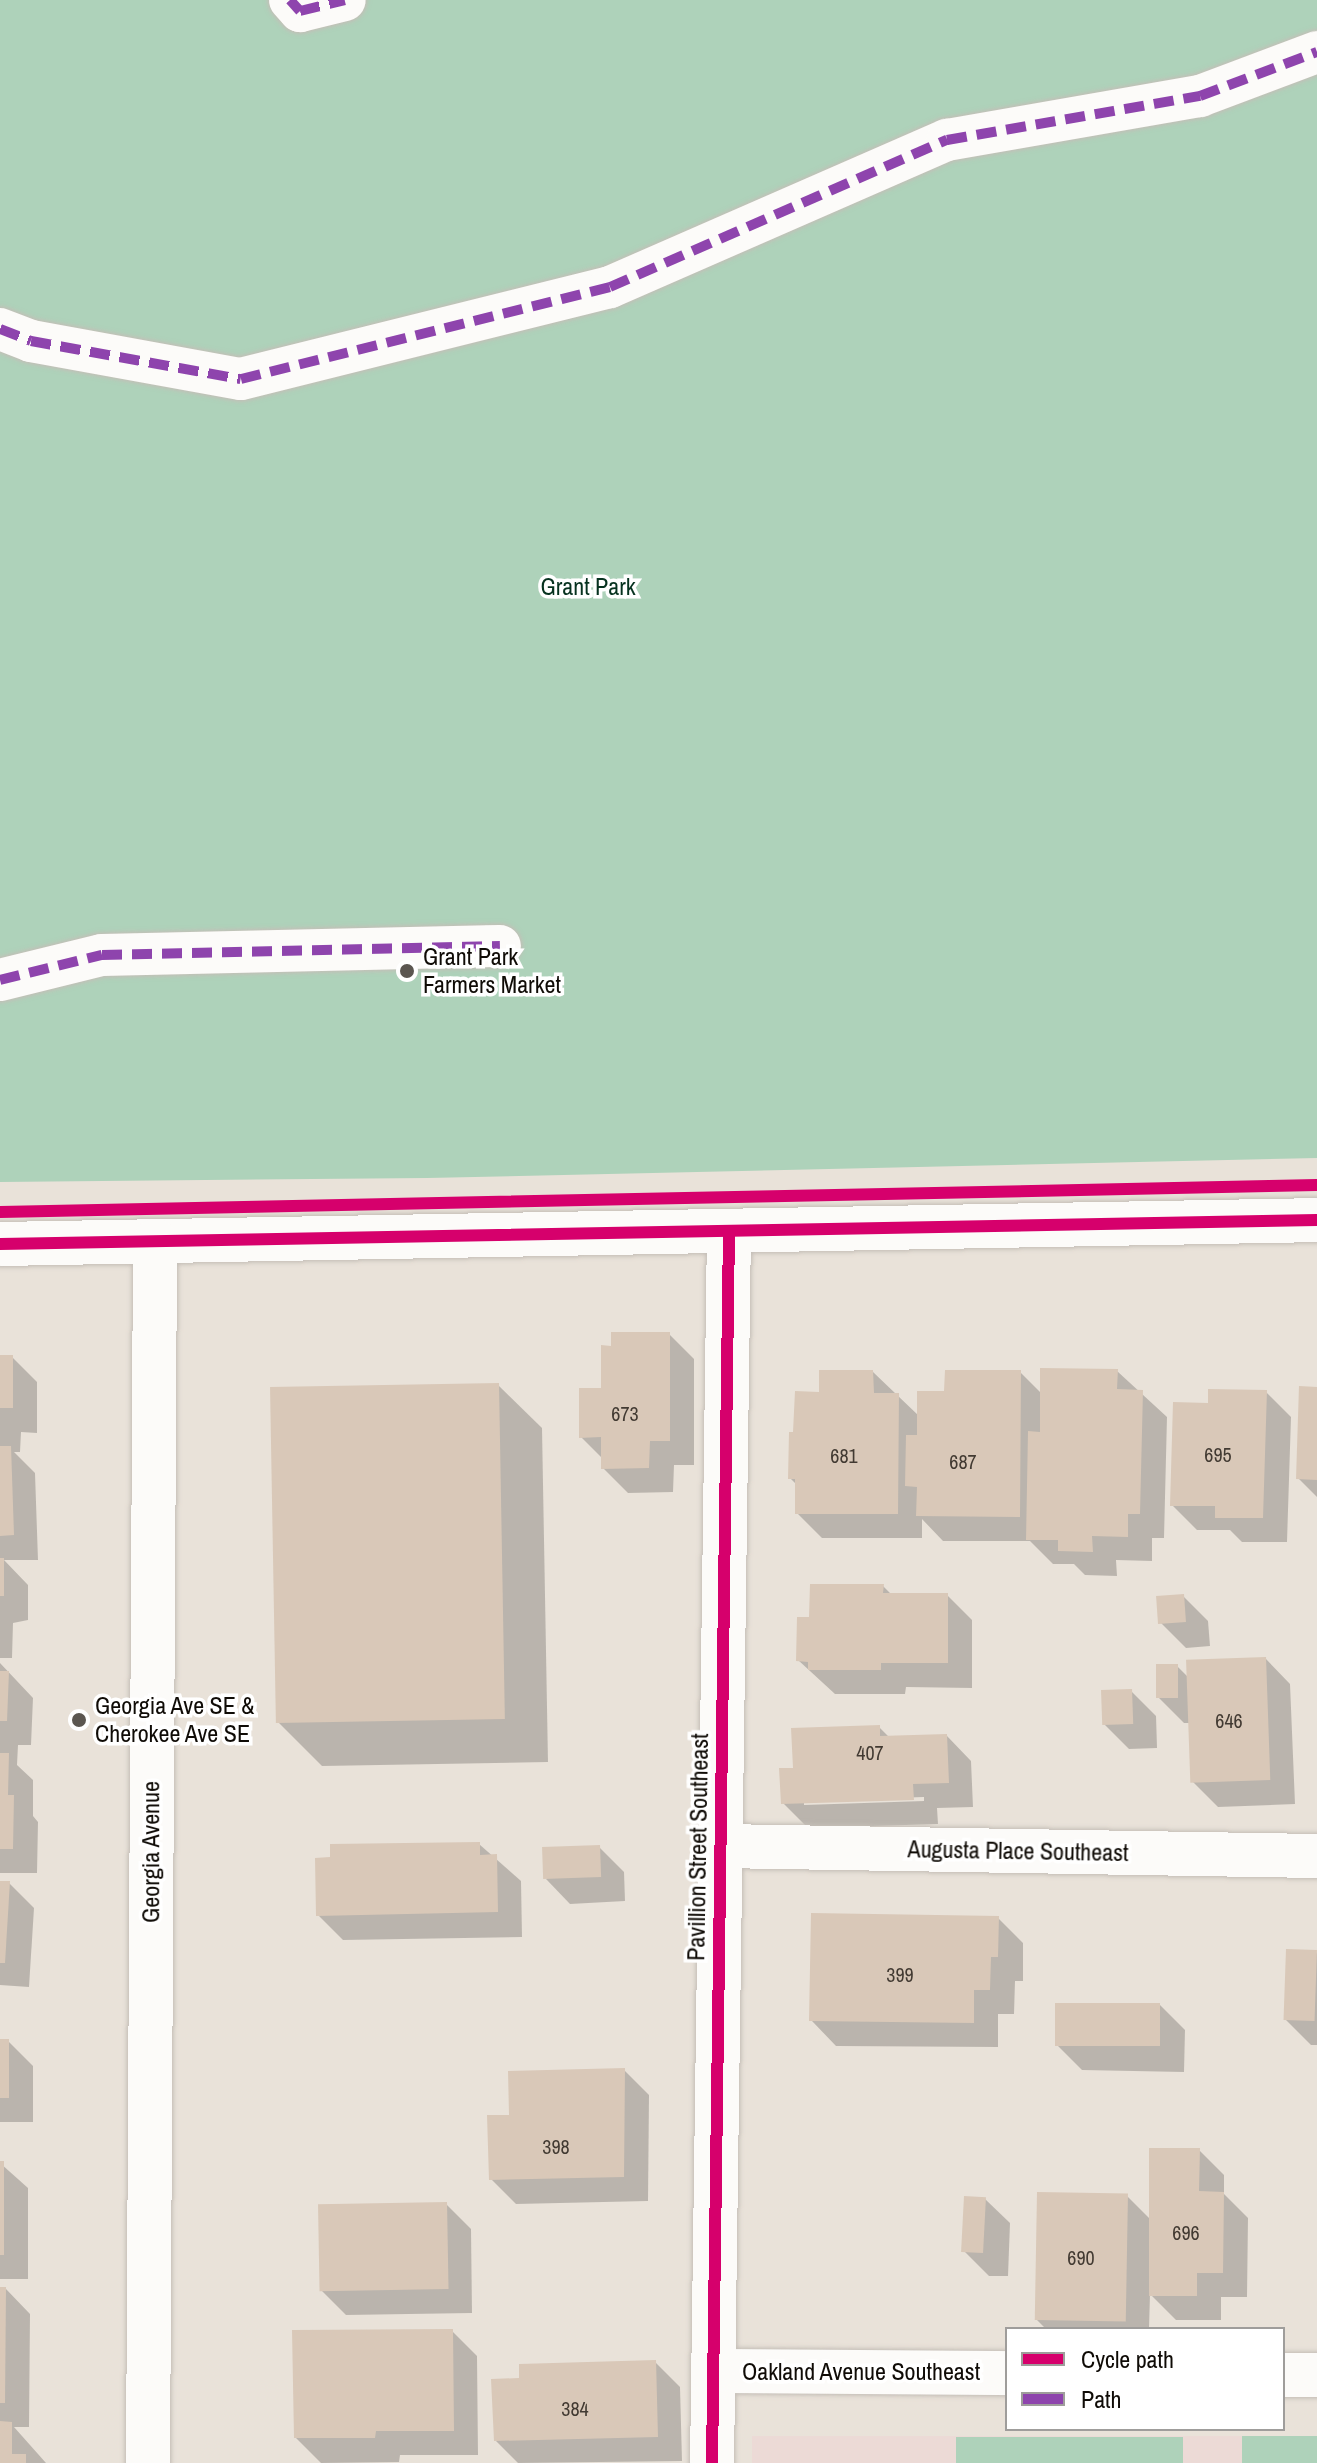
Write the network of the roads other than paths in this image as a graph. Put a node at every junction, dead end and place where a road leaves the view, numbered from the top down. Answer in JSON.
{"nodes":[{"id":1,"x":290,"y":0,"type":"edge"},
{"id":2,"x":345,"y":0,"type":"edge"},
{"id":3,"x":1317,"y":52,"type":"edge"},
{"id":4,"x":0,"y":329,"type":"edge"},
{"id":5,"x":500,"y":946,"type":"dead end"},
{"id":6,"x":0,"y":980,"type":"edge"},
{"id":7,"x":1317,"y":1220,"type":"edge"},
{"id":8,"x":729,"y":1231,"type":"junction"},
{"id":9,"x":155,"y":1241,"type":"junction"},
{"id":10,"x":0,"y":1244,"type":"edge"},
{"id":11,"x":720,"y":1846,"type":"junction"},
{"id":12,"x":1317,"y":1856,"type":"edge"},
{"id":13,"x":714,"y":2371,"type":"junction"},
{"id":14,"x":1005,"y":2373,"type":"edge"},
{"id":15,"x":1285,"y":2375,"type":"edge"},
{"id":16,"x":1317,"y":2375,"type":"edge"},
{"id":17,"x":148,"y":2463,"type":"edge"},
{"id":18,"x":712,"y":2463,"type":"edge"}],
"edges":[{"from":1,"to":2,"type":"street"},
{"from":3,"to":4,"type":"street"},
{"from":5,"to":6,"type":"street"},
{"from":7,"to":8,"type":"street"},
{"from":8,"to":9,"type":"street"},
{"from":8,"to":11,"type":"street","name":"Pavillion Street Southeast"},
{"from":9,"to":10,"type":"street"},
{"from":9,"to":17,"type":"street","name":"Georgia Avenue"},
{"from":11,"to":12,"type":"street","name":"Augusta Place Southeast"},
{"from":11,"to":13,"type":"street","name":"Pavillion Street Southeast"},
{"from":13,"to":14,"type":"street","name":"Oakland Avenue Southeast"},
{"from":13,"to":18,"type":"street","name":"Pavillion Street Southeast"},
{"from":15,"to":16,"type":"street"}]}
